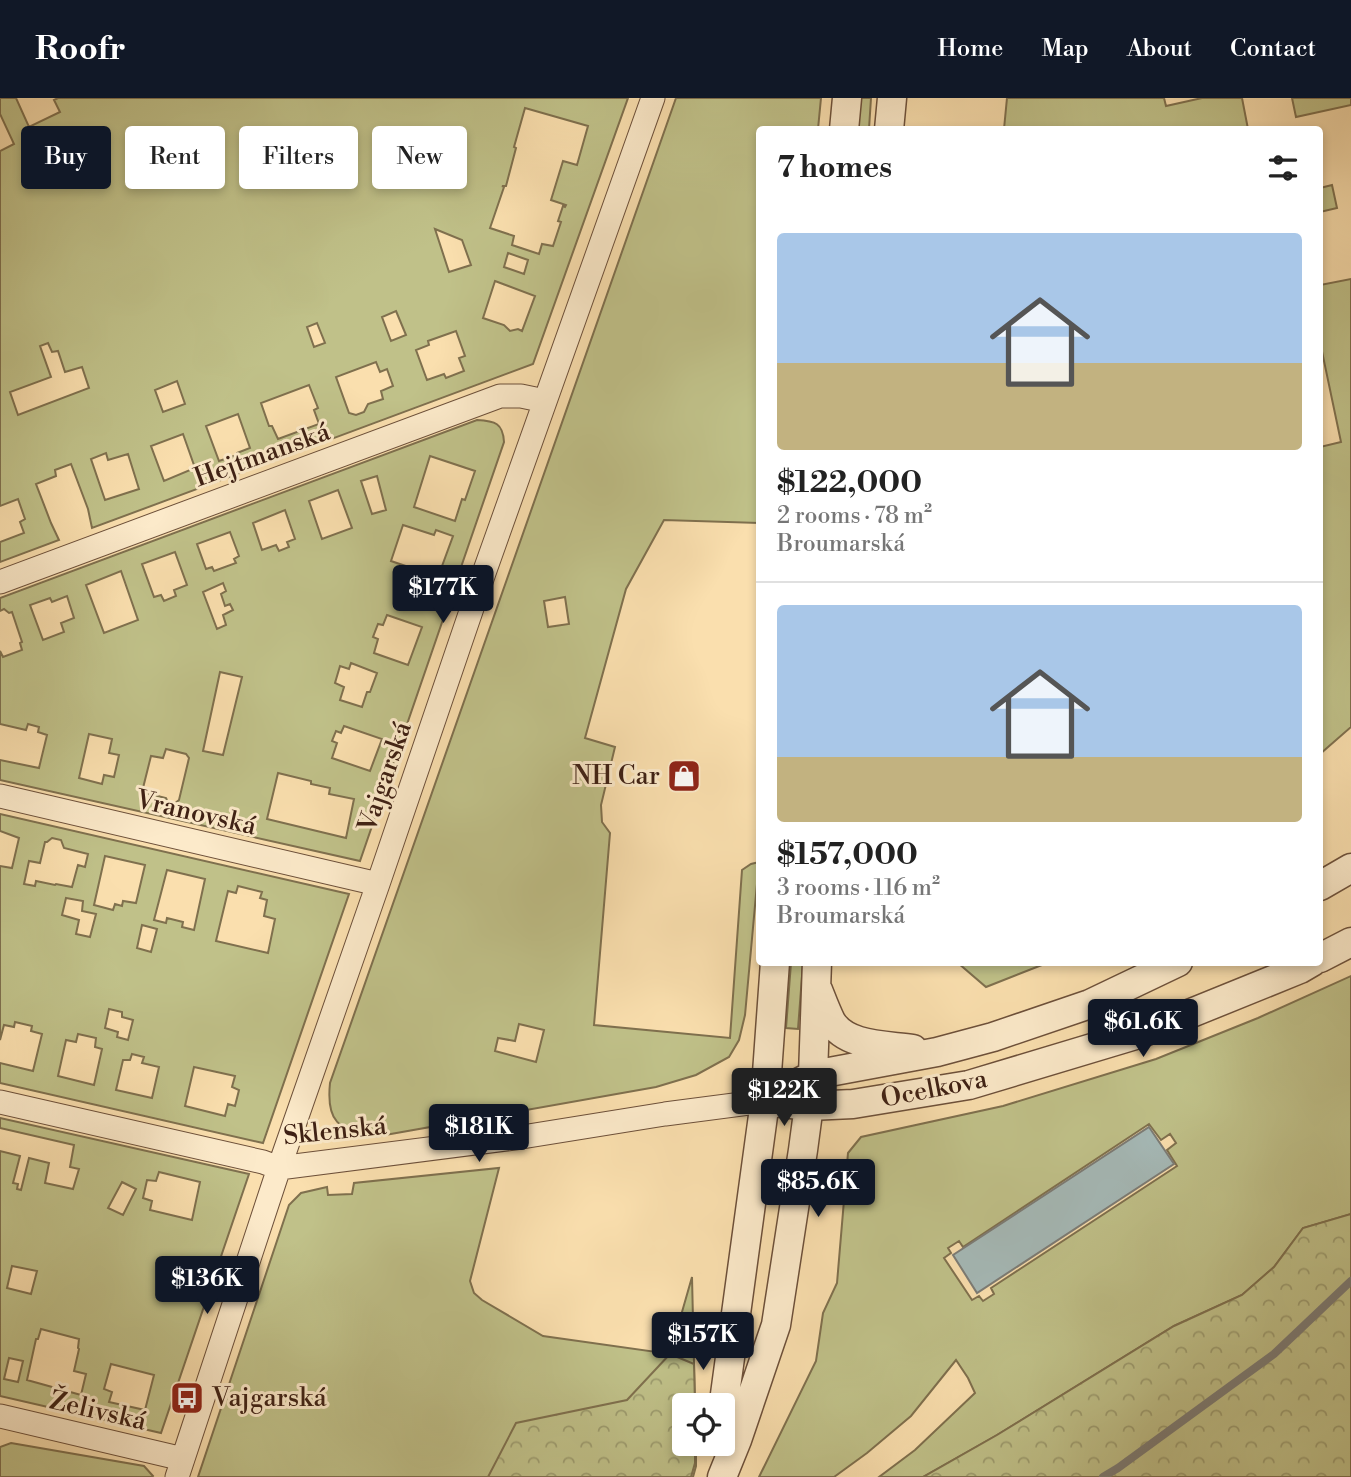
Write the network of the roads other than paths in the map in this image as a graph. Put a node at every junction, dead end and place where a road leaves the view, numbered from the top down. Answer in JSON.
{"nodes":[{"id":1,"x":653,"y":98,"type":"edge"},
{"id":2,"x":847,"y":98,"type":"edge"},
{"id":3,"x":892,"y":98,"type":"edge"},
{"id":4,"x":844,"y":126,"type":"edge"},
{"id":5,"x":889,"y":126,"type":"edge"},
{"id":6,"x":545,"y":401,"type":"junction"},
{"id":7,"x":0,"y":582,"type":"edge"},
{"id":8,"x":0,"y":796,"type":"edge"},
{"id":9,"x":1351,"y":868,"type":"edge"},
{"id":10,"x":378,"y":884,"type":"junction"},
{"id":11,"x":1323,"y":884,"type":"edge"},
{"id":12,"x":1351,"y":942,"type":"edge"},
{"id":13,"x":1323,"y":956,"type":"edge"},
{"id":14,"x":775,"y":966,"type":"edge"},
{"id":15,"x":1170,"y":966,"type":"edge"},
{"id":16,"x":1305,"y":966,"type":"edge"},
{"id":17,"x":816,"y":973,"type":"edge"},
{"id":18,"x":937,"y":1052,"type":"junction"},
{"id":19,"x":813,"y":1075,"type":"junction"},
{"id":20,"x":765,"y":1101,"type":"junction"},
{"id":21,"x":0,"y":1102,"type":"edge"},
{"id":22,"x":809,"y":1106,"type":"junction"},
{"id":23,"x":279,"y":1168,"type":"junction"},
{"id":24,"x":725,"y":1393,"type":"edge"},
{"id":25,"x":0,"y":1416,"type":"edge"},
{"id":26,"x":717,"y":1456,"type":"edge"},
{"id":27,"x":180,"y":1468,"type":"edge"},
{"id":28,"x":714,"y":1477,"type":"edge"},
{"id":29,"x":722,"y":1477,"type":"edge"}],
"edges":[{"from":1,"to":6,"type":"street","name":"Vajgarská"},
{"from":2,"to":4,"type":"street"},
{"from":3,"to":5,"type":"street"},
{"from":6,"to":7,"type":"street","name":"Hejtmanská"},
{"from":6,"to":10,"type":"street","name":"Vajgarská"},
{"from":8,"to":10,"type":"street","name":"Vranovská"},
{"from":9,"to":11,"type":"street"},
{"from":10,"to":23,"type":"street","name":"Vajgarská"},
{"from":12,"to":13,"type":"street"},
{"from":14,"to":20,"type":"street"},
{"from":15,"to":18,"type":"street","name":"Ocelkova"},
{"from":16,"to":22,"type":"street","name":"Ocelkova"},
{"from":17,"to":18,"type":"street"},
{"from":17,"to":19,"type":"street"},
{"from":18,"to":19,"type":"street","name":"Ocelkova"},
{"from":19,"to":20,"type":"street","name":"Ocelkova"},
{"from":19,"to":22,"type":"street"},
{"from":20,"to":22,"type":"street","name":"Ocelkova"},
{"from":20,"to":23,"type":"street","name":"Sklenská"},
{"from":20,"to":24,"type":"street"},
{"from":21,"to":23,"type":"street","name":"Sklenská"},
{"from":22,"to":29,"type":"street"},
{"from":23,"to":27,"type":"street","name":"Vajgarská"},
{"from":25,"to":27,"type":"street","name":"Želivská"},
{"from":26,"to":28,"type":"street"}]}
